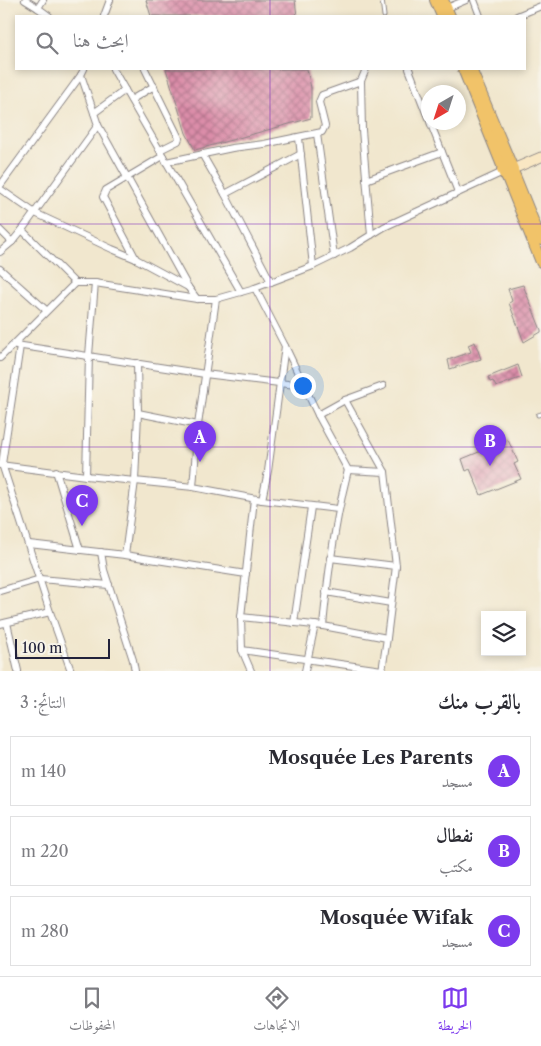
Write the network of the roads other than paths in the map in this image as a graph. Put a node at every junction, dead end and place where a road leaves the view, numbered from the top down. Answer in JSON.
{"nodes":[{"id":1,"x":25,"y":0,"type":"edge"},
{"id":2,"x":43,"y":0,"type":"edge"},
{"id":3,"x":382,"y":0,"type":"edge"},
{"id":4,"x":435,"y":0,"type":"edge"},
{"id":5,"x":466,"y":0,"type":"edge"},
{"id":6,"x":474,"y":0,"type":"edge"},
{"id":7,"x":108,"y":1,"type":"edge"},
{"id":8,"x":541,"y":7,"type":"edge"},
{"id":9,"x":38,"y":8,"type":"junction"},
{"id":10,"x":446,"y":10,"type":"edge"},
{"id":11,"x":105,"y":13,"type":"edge"},
{"id":12,"x":48,"y":15,"type":"edge"},
{"id":13,"x":384,"y":15,"type":"edge"},
{"id":14,"x":480,"y":15,"type":"edge"},
{"id":15,"x":520,"y":15,"type":"edge"},
{"id":16,"x":114,"y":70,"type":"edge"},
{"id":17,"x":146,"y":70,"type":"edge"},
{"id":18,"x":366,"y":70,"type":"edge"},
{"id":19,"x":409,"y":70,"type":"edge"},
{"id":20,"x":463,"y":70,"type":"edge"},
{"id":21,"x":471,"y":70,"type":"edge"},
{"id":22,"x":82,"y":72,"type":"edge"},
{"id":23,"x":361,"y":82,"type":"junction"},
{"id":24,"x":154,"y":86,"type":"junction"},
{"id":25,"x":125,"y":90,"type":"junction"},
{"id":26,"x":131,"y":100,"type":"junction"},
{"id":27,"x":421,"y":100,"type":"edge"},
{"id":28,"x":94,"y":113,"type":"junction"},
{"id":29,"x":98,"y":126,"type":"junction"},
{"id":30,"x":433,"y":130,"type":"edge"},
{"id":31,"x":317,"y":134,"type":"junction"},
{"id":32,"x":299,"y":138,"type":"junction"},
{"id":33,"x":442,"y":152,"type":"junction"},
{"id":34,"x":202,"y":154,"type":"junction"},
{"id":35,"x":301,"y":154,"type":"junction"},
{"id":36,"x":163,"y":156,"type":"junction"},
{"id":37,"x":539,"y":160,"type":"edge"},
{"id":38,"x":508,"y":170,"type":"junction"},
{"id":39,"x":126,"y":177,"type":"junction"},
{"id":40,"x":366,"y":180,"type":"junction"},
{"id":41,"x":0,"y":188,"type":"edge"},
{"id":42,"x":458,"y":192,"type":"junction"},
{"id":43,"x":225,"y":194,"type":"junction"},
{"id":44,"x":35,"y":213,"type":"junction"},
{"id":45,"x":0,"y":230,"type":"edge"},
{"id":46,"x":22,"y":230,"type":"junction"},
{"id":47,"x":371,"y":235,"type":"junction"},
{"id":48,"x":541,"y":240,"type":"edge"},
{"id":49,"x":12,"y":242,"type":"junction"},
{"id":50,"x":0,"y":252,"type":"edge"},
{"id":51,"x":334,"y":256,"type":"junction"},
{"id":52,"x":136,"y":259,"type":"junction"},
{"id":53,"x":541,"y":262,"type":"edge"},
{"id":54,"x":313,"y":266,"type":"junction"},
{"id":55,"x":0,"y":269,"type":"edge"},
{"id":56,"x":271,"y":282,"type":"junction"},
{"id":57,"x":76,"y":283,"type":"junction"},
{"id":58,"x":95,"y":283,"type":"junction"},
{"id":59,"x":188,"y":287,"type":"junction"},
{"id":60,"x":255,"y":288,"type":"junction"},
{"id":61,"x":241,"y":292,"type":"junction"},
{"id":62,"x":197,"y":299,"type":"junction"},
{"id":63,"x":216,"y":299,"type":"junction"},
{"id":64,"x":46,"y":310,"type":"junction"},
{"id":65,"x":16,"y":345,"type":"junction"},
{"id":66,"x":285,"y":346,"type":"junction"},
{"id":67,"x":89,"y":355,"type":"junction"},
{"id":68,"x":0,"y":358,"type":"edge"},
{"id":69,"x":137,"y":362,"type":"junction"},
{"id":70,"x":205,"y":374,"type":"junction"},
{"id":71,"x":280,"y":382,"type":"junction"},
{"id":72,"x":304,"y":386,"type":"junction"},
{"id":73,"x":383,"y":386,"type":"dead end"},
{"id":74,"x":345,"y":400,"type":"junction"},
{"id":75,"x":138,"y":413,"type":"junction"},
{"id":76,"x":318,"y":415,"type":"junction"},
{"id":77,"x":198,"y":425,"type":"junction"},
{"id":78,"x":1,"y":464,"type":"edge"},
{"id":79,"x":348,"y":470,"type":"junction"},
{"id":80,"x":56,"y":471,"type":"junction"},
{"id":81,"x":385,"y":472,"type":"junction"},
{"id":82,"x":86,"y":476,"type":"junction"},
{"id":83,"x":135,"y":481,"type":"junction"},
{"id":84,"x":193,"y":486,"type":"junction"},
{"id":85,"x":254,"y":499,"type":"junction"},
{"id":86,"x":262,"y":500,"type":"junction"},
{"id":87,"x":310,"y":507,"type":"junction"},
{"id":88,"x":338,"y":509,"type":"junction"},
{"id":89,"x":29,"y":544,"type":"junction"},
{"id":90,"x":80,"y":550,"type":"junction"},
{"id":91,"x":101,"y":552,"type":"junction"},
{"id":92,"x":125,"y":555,"type":"junction"},
{"id":93,"x":330,"y":558,"type":"junction"},
{"id":94,"x":396,"y":566,"type":"junction"},
{"id":95,"x":246,"y":574,"type":"junction"},
{"id":96,"x":40,"y":579,"type":"junction"},
{"id":97,"x":109,"y":585,"type":"junction"},
{"id":98,"x":0,"y":591,"type":"edge"},
{"id":99,"x":326,"y":592,"type":"junction"},
{"id":100,"x":391,"y":603,"type":"junction"},
{"id":101,"x":50,"y":612,"type":"junction"},
{"id":102,"x":241,"y":617,"type":"junction"},
{"id":103,"x":8,"y":623,"type":"junction"},
{"id":104,"x":294,"y":623,"type":"junction"},
{"id":105,"x":0,"y":624,"type":"edge"},
{"id":106,"x":315,"y":625,"type":"junction"},
{"id":107,"x":323,"y":626,"type":"junction"},
{"id":108,"x":387,"y":638,"type":"junction"},
{"id":109,"x":242,"y":650,"type":"junction"},
{"id":110,"x":307,"y":660,"type":"junction"},
{"id":111,"x":348,"y":668,"type":"edge"},
{"id":112,"x":133,"y":670,"type":"edge"},
{"id":113,"x":18,"y":671,"type":"edge"},
{"id":114,"x":71,"y":671,"type":"edge"},
{"id":115,"x":251,"y":671,"type":"edge"},
{"id":116,"x":306,"y":671,"type":"edge"},
{"id":117,"x":382,"y":671,"type":"edge"}],
"edges":[{"from":1,"to":9,"type":"street"},
{"from":2,"to":9,"type":"street"},
{"from":3,"to":13,"type":"lane"},
{"from":4,"to":10,"type":"main road"},
{"from":5,"to":10,"type":"street"},
{"from":6,"to":14,"type":"street"},
{"from":7,"to":11,"type":"street"},
{"from":8,"to":15,"type":"street"},
{"from":9,"to":12,"type":"street"},
{"from":16,"to":25,"type":"street"},
{"from":17,"to":24,"type":"street"},
{"from":18,"to":23,"type":"street"},
{"from":19,"to":27,"type":"street"},
{"from":20,"to":38,"type":"main road"},
{"from":21,"to":38,"type":"main road"},
{"from":22,"to":28,"type":"street"},
{"from":22,"to":41,"type":"street"},
{"from":23,"to":31,"type":"street"},
{"from":23,"to":40,"type":"street"},
{"from":24,"to":26,"type":"street"},
{"from":24,"to":36,"type":"street"},
{"from":25,"to":26,"type":"street"},
{"from":25,"to":28,"type":"street"},
{"from":26,"to":36,"type":"street"},
{"from":28,"to":29,"type":"street"},
{"from":29,"to":39,"type":"street"},
{"from":29,"to":44,"type":"street"},
{"from":30,"to":33,"type":"street"},
{"from":31,"to":32,"type":"street"},
{"from":31,"to":51,"type":"street"},
{"from":32,"to":34,"type":"street"},
{"from":32,"to":35,"type":"street"},
{"from":33,"to":40,"type":"street"},
{"from":33,"to":42,"type":"street"},
{"from":34,"to":36,"type":"street"},
{"from":34,"to":43,"type":"street"},
{"from":35,"to":43,"type":"street"},
{"from":35,"to":54,"type":"street"},
{"from":36,"to":39,"type":"street"},
{"from":36,"to":61,"type":"street"},
{"from":37,"to":38,"type":"main road"},
{"from":38,"to":42,"type":"street"},
{"from":38,"to":48,"type":"main road"},
{"from":38,"to":53,"type":"main road"},
{"from":39,"to":52,"type":"street"},
{"from":39,"to":59,"type":"street"},
{"from":40,"to":47,"type":"street"},
{"from":41,"to":44,"type":"street"},
{"from":42,"to":47,"type":"street"},
{"from":43,"to":56,"type":"street"},
{"from":44,"to":46,"type":"street"},
{"from":44,"to":52,"type":"street"},
{"from":45,"to":49,"type":"street"},
{"from":46,"to":49,"type":"street"},
{"from":46,"to":57,"type":"street"},
{"from":47,"to":51,"type":"street"},
{"from":49,"to":50,"type":"street"},
{"from":51,"to":54,"type":"street"},
{"from":52,"to":59,"type":"street"},
{"from":54,"to":56,"type":"street"},
{"from":55,"to":64,"type":"street"},
{"from":56,"to":60,"type":"street"},
{"from":57,"to":58,"type":"street"},
{"from":57,"to":64,"type":"street"},
{"from":58,"to":62,"type":"street"},
{"from":58,"to":67,"type":"street"},
{"from":59,"to":62,"type":"street"},
{"from":60,"to":61,"type":"street"},
{"from":60,"to":66,"type":"street"},
{"from":61,"to":63,"type":"street"},
{"from":62,"to":63,"type":"street"},
{"from":63,"to":70,"type":"street"},
{"from":64,"to":65,"type":"street"},
{"from":65,"to":67,"type":"street"},
{"from":65,"to":68,"type":"street"},
{"from":65,"to":78,"type":"street"},
{"from":66,"to":71,"type":"street"},
{"from":66,"to":72,"type":"street"},
{"from":67,"to":69,"type":"street"},
{"from":67,"to":82,"type":"street"},
{"from":69,"to":70,"type":"street"},
{"from":69,"to":75,"type":"street"},
{"from":70,"to":71,"type":"street"},
{"from":70,"to":77,"type":"street"},
{"from":71,"to":72,"type":"street"},
{"from":71,"to":86,"type":"street"},
{"from":72,"to":76,"type":"street"},
{"from":73,"to":74,"type":"street"},
{"from":74,"to":76,"type":"street"},
{"from":74,"to":81,"type":"street"},
{"from":75,"to":77,"type":"street"},
{"from":75,"to":83,"type":"street"},
{"from":76,"to":79,"type":"street"},
{"from":77,"to":84,"type":"street"},
{"from":78,"to":80,"type":"street"},
{"from":78,"to":89,"type":"street"},
{"from":79,"to":81,"type":"street"},
{"from":79,"to":88,"type":"street"},
{"from":80,"to":82,"type":"street"},
{"from":80,"to":90,"type":"street"},
{"from":81,"to":94,"type":"street"},
{"from":82,"to":83,"type":"street"},
{"from":83,"to":84,"type":"street"},
{"from":83,"to":92,"type":"street"},
{"from":84,"to":85,"type":"street"},
{"from":85,"to":86,"type":"street"},
{"from":85,"to":95,"type":"street"},
{"from":86,"to":87,"type":"street"},
{"from":87,"to":88,"type":"street"},
{"from":87,"to":104,"type":"street"},
{"from":88,"to":93,"type":"street"},
{"from":89,"to":90,"type":"street"},
{"from":89,"to":96,"type":"street"},
{"from":90,"to":91,"type":"street"},
{"from":91,"to":92,"type":"street"},
{"from":91,"to":97,"type":"street"},
{"from":92,"to":95,"type":"street"},
{"from":93,"to":94,"type":"street"},
{"from":93,"to":99,"type":"street"},
{"from":94,"to":100,"type":"street"},
{"from":95,"to":102,"type":"street"},
{"from":96,"to":97,"type":"street"},
{"from":96,"to":98,"type":"street"},
{"from":96,"to":101,"type":"street"},
{"from":97,"to":112,"type":"street"},
{"from":99,"to":100,"type":"street"},
{"from":99,"to":107,"type":"street"},
{"from":100,"to":108,"type":"street"},
{"from":101,"to":103,"type":"street"},
{"from":101,"to":114,"type":"street"},
{"from":102,"to":104,"type":"street"},
{"from":102,"to":109,"type":"street"},
{"from":103,"to":105,"type":"street"},
{"from":103,"to":113,"type":"street"},
{"from":104,"to":106,"type":"street"},
{"from":106,"to":107,"type":"street"},
{"from":106,"to":110,"type":"street"},
{"from":107,"to":108,"type":"street"},
{"from":108,"to":117,"type":"street"},
{"from":109,"to":110,"type":"street"},
{"from":109,"to":115,"type":"street"},
{"from":110,"to":111,"type":"street"},
{"from":110,"to":116,"type":"street"},
{"from":111,"to":117,"type":"street"}]}
